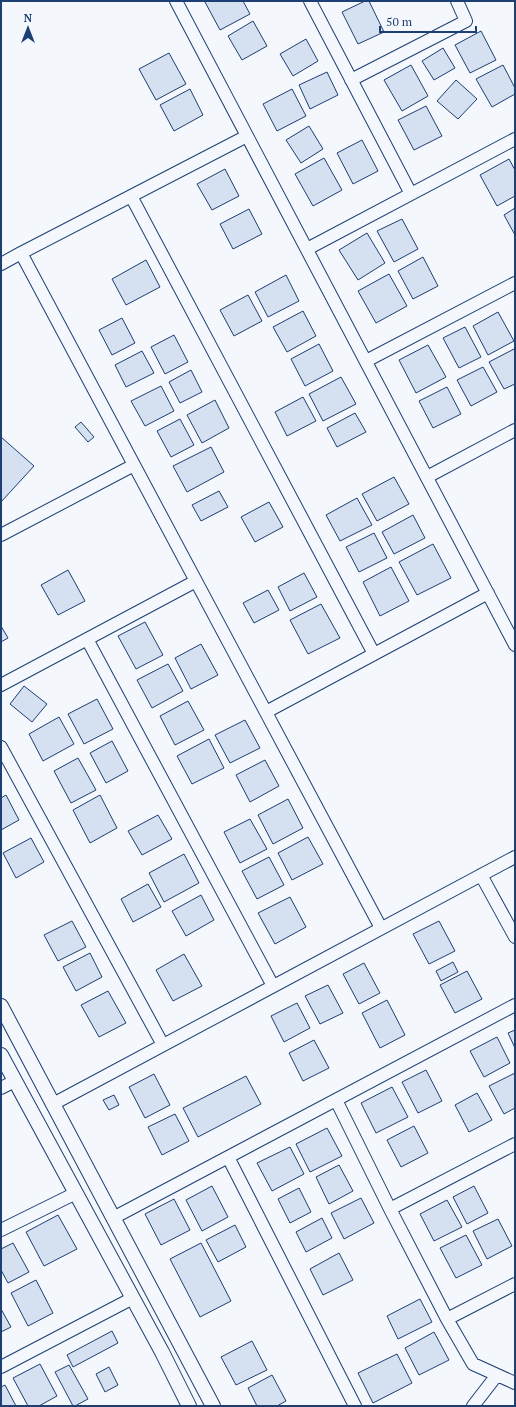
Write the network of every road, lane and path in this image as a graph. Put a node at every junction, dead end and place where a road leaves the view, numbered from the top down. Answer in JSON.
{"nodes":[{"id":1,"x":176,"y":1,"type":"edge"},
{"id":2,"x":310,"y":1,"type":"edge"},
{"id":3,"x":457,"y":1,"type":"edge"},
{"id":4,"x":351,"y":80,"type":"junction"},
{"id":5,"x":247,"y":136,"type":"junction"},
{"id":6,"x":515,"y":139,"type":"edge"},
{"id":7,"x":411,"y":194,"type":"junction"},
{"id":8,"x":130,"y":196,"type":"junction"},
{"id":9,"x":307,"y":249,"type":"junction"},
{"id":10,"x":21,"y":253,"type":"junction"},
{"id":11,"x":1,"y":264,"type":"edge"},
{"id":12,"x":515,"y":283,"type":"edge"},
{"id":13,"x":366,"y":361,"type":"junction"},
{"id":14,"x":515,"y":430,"type":"edge"},
{"id":15,"x":134,"y":465,"type":"junction"},
{"id":16,"x":427,"y":476,"type":"junction"},
{"id":17,"x":1,"y":535,"type":"edge"},
{"id":18,"x":196,"y":581,"type":"junction"},
{"id":19,"x":488,"y":593,"type":"junction"},
{"id":20,"x":87,"y":639,"type":"junction"},
{"id":21,"x":515,"y":645,"type":"edge"},
{"id":22,"x":374,"y":654,"type":"junction"},
{"id":23,"x":1,"y":685,"type":"edge"},
{"id":24,"x":266,"y":712,"type":"junction"},
{"id":25,"x":1,"y":747,"type":"edge"},
{"id":26,"x":515,"y":857,"type":"edge"},
{"id":27,"x":481,"y":875,"type":"junction"},
{"id":28,"x":381,"y":928,"type":"junction"},
{"id":29,"x":515,"y":936,"type":"edge"},
{"id":30,"x":273,"y":986,"type":"junction"},
{"id":31,"x":515,"y":1005,"type":"edge"},
{"id":32,"x":1,"y":1006,"type":"edge"},
{"id":33,"x":163,"y":1045,"type":"junction"},
{"id":34,"x":1,"y":1055,"type":"edge"},
{"id":35,"x":15,"y":1081,"type":"junction"},
{"id":36,"x":1,"y":1088,"type":"edge"},
{"id":37,"x":336,"y":1100,"type":"junction"},
{"id":38,"x":53,"y":1104,"type":"junction"},
{"id":39,"x":515,"y":1144,"type":"edge"},
{"id":40,"x":228,"y":1157,"type":"junction"},
{"id":41,"x":76,"y":1193,"type":"junction"},
{"id":42,"x":390,"y":1209,"type":"junction"},
{"id":43,"x":113,"y":1218,"type":"junction"},
{"id":44,"x":1,"y":1230,"type":"edge"},
{"id":45,"x":515,"y":1284,"type":"edge"},
{"id":46,"x":133,"y":1298,"type":"junction"},
{"id":47,"x":447,"y":1319,"type":"junction"},
{"id":48,"x":1,"y":1368,"type":"edge"},
{"id":49,"x":497,"y":1375,"type":"junction"},
{"id":50,"x":515,"y":1383,"type":"edge"},
{"id":51,"x":189,"y":1406,"type":"edge"},
{"id":52,"x":213,"y":1406,"type":"edge"},
{"id":53,"x":355,"y":1406,"type":"edge"},
{"id":54,"x":473,"y":1406,"type":"edge"}],
"edges":[{"from":1,"to":5,"type":"street"},
{"from":2,"to":4,"type":"street"},
{"from":3,"to":4,"type":"street"},
{"from":4,"to":7,"type":"street"},
{"from":5,"to":8,"type":"street"},
{"from":5,"to":9,"type":"street"},
{"from":6,"to":7,"type":"street"},
{"from":7,"to":9,"type":"street"},
{"from":8,"to":10,"type":"street"},
{"from":8,"to":22,"type":"street"},
{"from":9,"to":13,"type":"street"},
{"from":10,"to":11,"type":"street"},
{"from":10,"to":15,"type":"street"},
{"from":12,"to":13,"type":"street"},
{"from":13,"to":16,"type":"street"},
{"from":14,"to":16,"type":"street"},
{"from":15,"to":17,"type":"street"},
{"from":15,"to":18,"type":"street"},
{"from":16,"to":19,"type":"street"},
{"from":18,"to":20,"type":"street"},
{"from":18,"to":24,"type":"street"},
{"from":19,"to":21,"type":"street"},
{"from":19,"to":22,"type":"street"},
{"from":20,"to":23,"type":"street"},
{"from":20,"to":30,"type":"street"},
{"from":22,"to":24,"type":"street"},
{"from":24,"to":28,"type":"street"},
{"from":25,"to":33,"type":"street"},
{"from":26,"to":27,"type":"street"},
{"from":27,"to":28,"type":"street"},
{"from":27,"to":29,"type":"street"},
{"from":28,"to":30,"type":"street"},
{"from":30,"to":33,"type":"street"},
{"from":31,"to":37,"type":"street"},
{"from":32,"to":38,"type":"street"},
{"from":33,"to":38,"type":"street"},
{"from":34,"to":35,"type":"street"},
{"from":35,"to":36,"type":"street"},
{"from":35,"to":41,"type":"street"},
{"from":37,"to":40,"type":"street"},
{"from":37,"to":42,"type":"street"},
{"from":38,"to":43,"type":"street"},
{"from":39,"to":42,"type":"street"},
{"from":40,"to":43,"type":"street"},
{"from":40,"to":53,"type":"street"},
{"from":41,"to":44,"type":"street"},
{"from":41,"to":46,"type":"street"},
{"from":42,"to":47,"type":"street"},
{"from":43,"to":52,"type":"street"},
{"from":45,"to":47,"type":"street"},
{"from":46,"to":48,"type":"street"},
{"from":46,"to":51,"type":"street"},
{"from":47,"to":49,"type":"street"},
{"from":49,"to":50,"type":"street"},
{"from":49,"to":54,"type":"street"}]}
